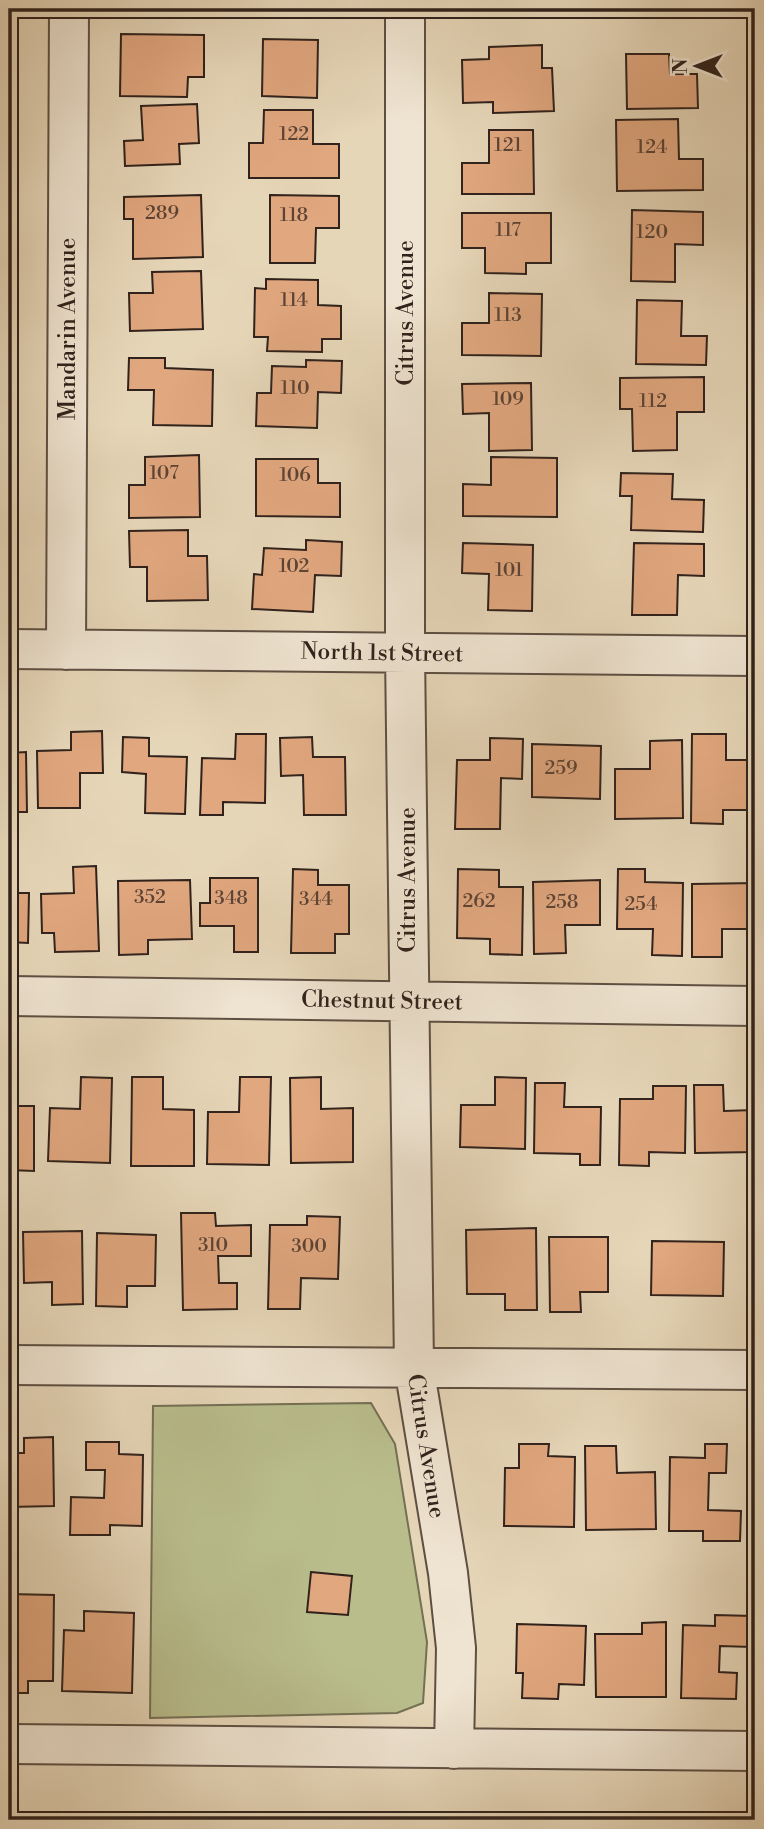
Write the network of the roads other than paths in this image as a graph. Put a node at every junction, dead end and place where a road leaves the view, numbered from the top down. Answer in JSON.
{"nodes":[{"id":1,"x":69,"y":9,"type":"edge"},
{"id":2,"x":405,"y":9,"type":"edge"},
{"id":3,"x":9,"y":649,"type":"edge"},
{"id":4,"x":66,"y":650,"type":"junction"},
{"id":5,"x":405,"y":652,"type":"junction"},
{"id":6,"x":755,"y":656,"type":"edge"},
{"id":7,"x":9,"y":996,"type":"edge"},
{"id":8,"x":408,"y":1000,"type":"junction"},
{"id":9,"x":755,"y":1006,"type":"edge"},
{"id":10,"x":9,"y":1365,"type":"edge"},
{"id":11,"x":414,"y":1367,"type":"junction"},
{"id":12,"x":755,"y":1370,"type":"edge"},
{"id":13,"x":9,"y":1744,"type":"edge"},
{"id":14,"x":454,"y":1749,"type":"junction"},
{"id":15,"x":755,"y":1751,"type":"edge"}],
"edges":[{"from":1,"to":4,"type":"street","name":"Mandarin Avenue"},
{"from":2,"to":5,"type":"street","name":"Citrus Avenue"},
{"from":3,"to":4,"type":"street","name":"North 1st Street"},
{"from":4,"to":5,"type":"street","name":"North 1st Street"},
{"from":5,"to":6,"type":"street","name":"North 1st Street"},
{"from":5,"to":8,"type":"street","name":"Citrus Avenue"},
{"from":7,"to":8,"type":"street","name":"Chestnut Street"},
{"from":8,"to":9,"type":"street","name":"Chestnut Street"},
{"from":8,"to":11,"type":"street","name":"Citrus Avenue"},
{"from":10,"to":11,"type":"street"},
{"from":11,"to":12,"type":"street"},
{"from":11,"to":14,"type":"street","name":"Citrus Avenue"},
{"from":13,"to":14,"type":"street"},
{"from":14,"to":15,"type":"street"}]}
